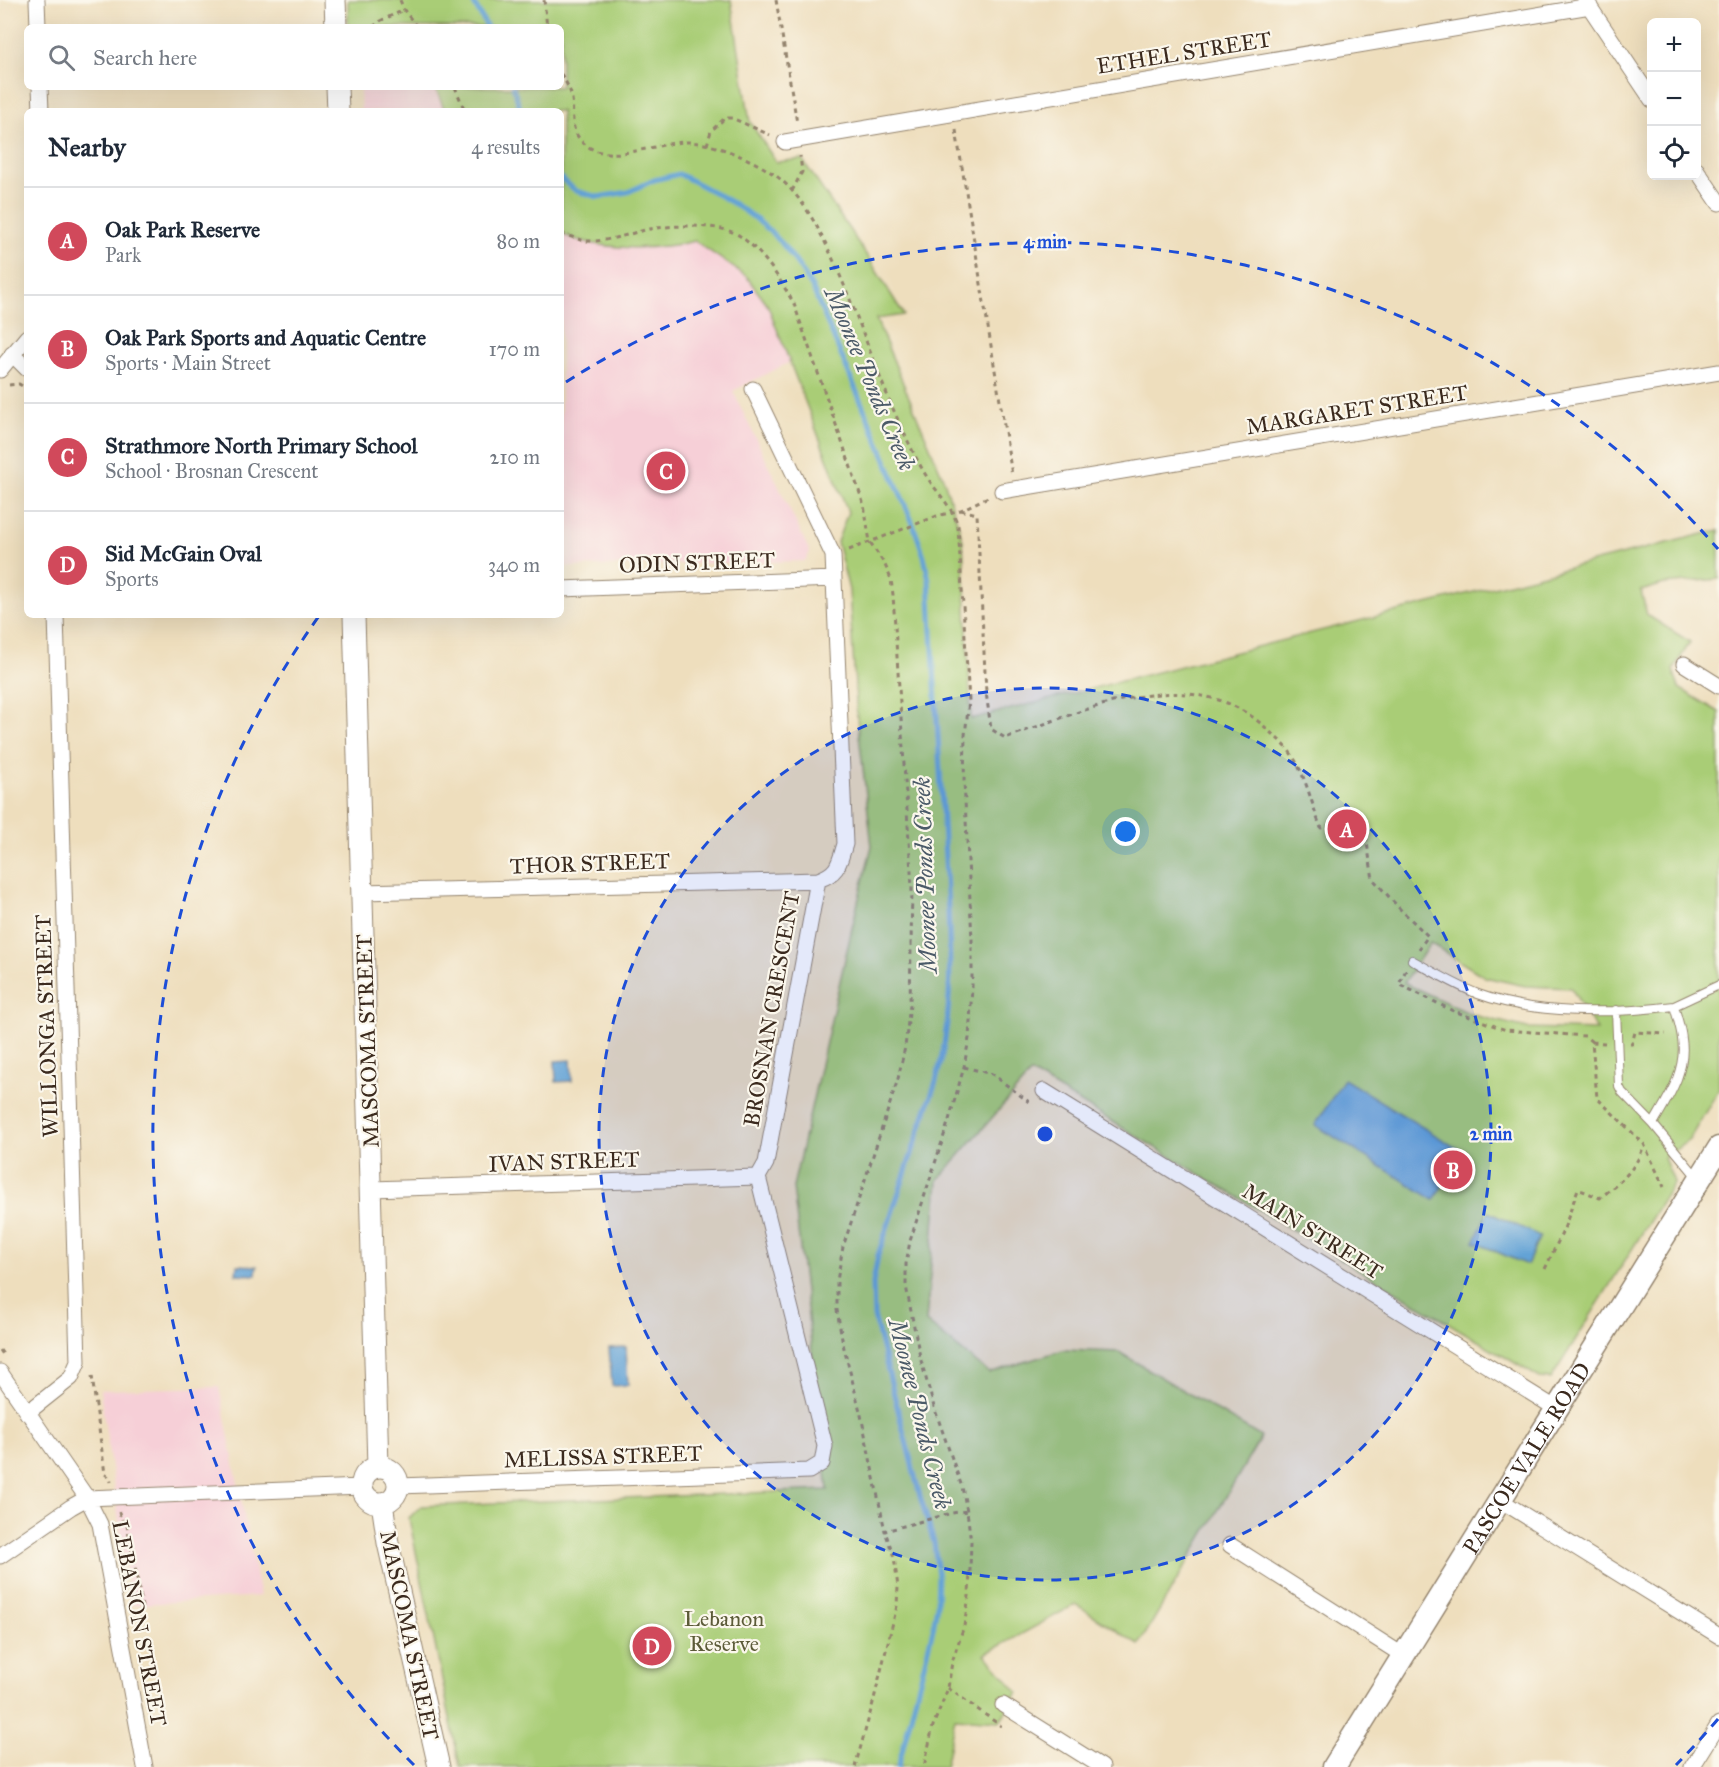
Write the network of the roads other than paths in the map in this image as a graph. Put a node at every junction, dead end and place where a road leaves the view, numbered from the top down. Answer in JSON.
{"nodes":[{"id":1,"x":37,"y":0,"type":"edge"},
{"id":2,"x":335,"y":0,"type":"edge"},
{"id":3,"x":1587,"y":3,"type":"edge"},
{"id":4,"x":38,"y":24,"type":"edge"},
{"id":5,"x":336,"y":24,"type":"edge"},
{"id":6,"x":40,"y":90,"type":"edge"},
{"id":7,"x":337,"y":90,"type":"edge"},
{"id":8,"x":1647,"y":93,"type":"edge"},
{"id":9,"x":41,"y":108,"type":"edge"},
{"id":10,"x":338,"y":108,"type":"edge"},
{"id":11,"x":792,"y":140,"type":"road end"},
{"id":12,"x":1701,"y":176,"type":"edge"},
{"id":13,"x":1719,"y":203,"type":"edge"},
{"id":14,"x":24,"y":340,"type":"edge"},
{"id":15,"x":12,"y":354,"type":"junction"},
{"id":16,"x":24,"y":366,"type":"edge"},
{"id":17,"x":0,"y":370,"type":"edge"},
{"id":18,"x":1719,"y":372,"type":"edge"},
{"id":19,"x":753,"y":389,"type":"dead end"},
{"id":20,"x":1008,"y":489,"type":"road end"},
{"id":21,"x":834,"y":579,"type":"junction"},
{"id":22,"x":564,"y":589,"type":"edge"},
{"id":23,"x":56,"y":618,"type":"edge"},
{"id":24,"x":354,"y":618,"type":"edge"},
{"id":25,"x":1684,"y":664,"type":"dead end"},
{"id":26,"x":1719,"y":686,"type":"edge"},
{"id":27,"x":818,"y":880,"type":"junction"},
{"id":28,"x":363,"y":892,"type":"junction"},
{"id":29,"x":1412,"y":960,"type":"road end"},
{"id":30,"x":1719,"y":985,"type":"edge"},
{"id":31,"x":1674,"y":1006,"type":"junction"},
{"id":32,"x":1616,"y":1010,"type":"junction"},
{"id":33,"x":1044,"y":1091,"type":"dead end"},
{"id":34,"x":1653,"y":1124,"type":"junction"},
{"id":35,"x":1719,"y":1148,"type":"edge"},
{"id":36,"x":758,"y":1178,"type":"junction"},
{"id":37,"x":1700,"y":1180,"type":"junction"},
{"id":38,"x":371,"y":1189,"type":"junction"},
{"id":39,"x":0,"y":1372,"type":"edge"},
{"id":40,"x":1557,"y":1409,"type":"junction"},
{"id":41,"x":27,"y":1413,"type":"junction"},
{"id":42,"x":378,"y":1467,"type":"junction"},
{"id":43,"x":399,"y":1486,"type":"junction"},
{"id":44,"x":362,"y":1487,"type":"junction"},
{"id":45,"x":87,"y":1498,"type":"junction"},
{"id":46,"x":1500,"y":1500,"type":"junction"},
{"id":47,"x":382,"y":1503,"type":"junction"},
{"id":48,"x":1230,"y":1545,"type":"dead end"},
{"id":49,"x":0,"y":1557,"type":"edge"},
{"id":50,"x":1719,"y":1636,"type":"edge"},
{"id":51,"x":1404,"y":1656,"type":"junction"},
{"id":52,"x":1003,"y":1705,"type":"dead end"},
{"id":53,"x":1719,"y":1724,"type":"edge"},
{"id":54,"x":145,"y":1767,"type":"edge"},
{"id":55,"x":438,"y":1767,"type":"edge"},
{"id":56,"x":1102,"y":1767,"type":"edge"},
{"id":57,"x":1334,"y":1767,"type":"edge"},
{"id":58,"x":1692,"y":1767,"type":"edge"}],
"edges":[{"from":1,"to":4,"type":"street"},
{"from":2,"to":5,"type":"main road"},
{"from":3,"to":8,"type":"street"},
{"from":3,"to":11,"type":"street","name":"ETHEL STREET"},
{"from":6,"to":9,"type":"street"},
{"from":7,"to":10,"type":"main road"},
{"from":12,"to":13,"type":"street"},
{"from":14,"to":15,"type":"street"},
{"from":15,"to":16,"type":"street"},
{"from":15,"to":17,"type":"street"},
{"from":18,"to":20,"type":"street","name":"MARGARET STREET"},
{"from":19,"to":21,"type":"street","name":"BROSNAN CRESCENT"},
{"from":21,"to":22,"type":"street","name":"ODIN STREET"},
{"from":21,"to":27,"type":"street","name":"BROSNAN CRESCENT"},
{"from":23,"to":41,"type":"street","name":"WILLONGA STREET"},
{"from":24,"to":28,"type":"main road","name":"MASCOMA STREET"},
{"from":25,"to":26,"type":"street"},
{"from":27,"to":28,"type":"street","name":"THOR STREET"},
{"from":27,"to":36,"type":"street","name":"BROSNAN CRESCENT"},
{"from":28,"to":38,"type":"main road","name":"MASCOMA STREET"},
{"from":29,"to":32,"type":"lane"},
{"from":30,"to":31,"type":"lane"},
{"from":31,"to":32,"type":"lane"},
{"from":31,"to":34,"type":"lane"},
{"from":32,"to":34,"type":"lane"},
{"from":33,"to":40,"type":"street","name":"MAIN STREET"},
{"from":34,"to":37,"type":"lane"},
{"from":35,"to":37,"type":"main road","name":"PASCOE VALE ROAD"},
{"from":36,"to":38,"type":"street","name":"IVAN STREET"},
{"from":36,"to":43,"type":"street","name":"MELISSA STREET"},
{"from":37,"to":40,"type":"main road","name":"PASCOE VALE ROAD"},
{"from":38,"to":42,"type":"main road","name":"MASCOMA STREET"},
{"from":39,"to":41,"type":"street","name":"LEBANON STREET"},
{"from":40,"to":46,"type":"main road","name":"PASCOE VALE ROAD"},
{"from":41,"to":45,"type":"street","name":"LEBANON STREET"},
{"from":42,"to":43,"type":"main road"},
{"from":42,"to":44,"type":"main road"},
{"from":43,"to":47,"type":"main road"},
{"from":44,"to":45,"type":"street"},
{"from":44,"to":47,"type":"main road"},
{"from":45,"to":49,"type":"street"},
{"from":45,"to":54,"type":"street","name":"LEBANON STREET"},
{"from":46,"to":50,"type":"street"},
{"from":46,"to":51,"type":"main road","name":"PASCOE VALE ROAD"},
{"from":47,"to":55,"type":"main road","name":"MASCOMA STREET"},
{"from":48,"to":51,"type":"street"},
{"from":51,"to":57,"type":"main road","name":"PASCOE VALE ROAD"},
{"from":52,"to":56,"type":"street"},
{"from":53,"to":58,"type":"street"}]}
